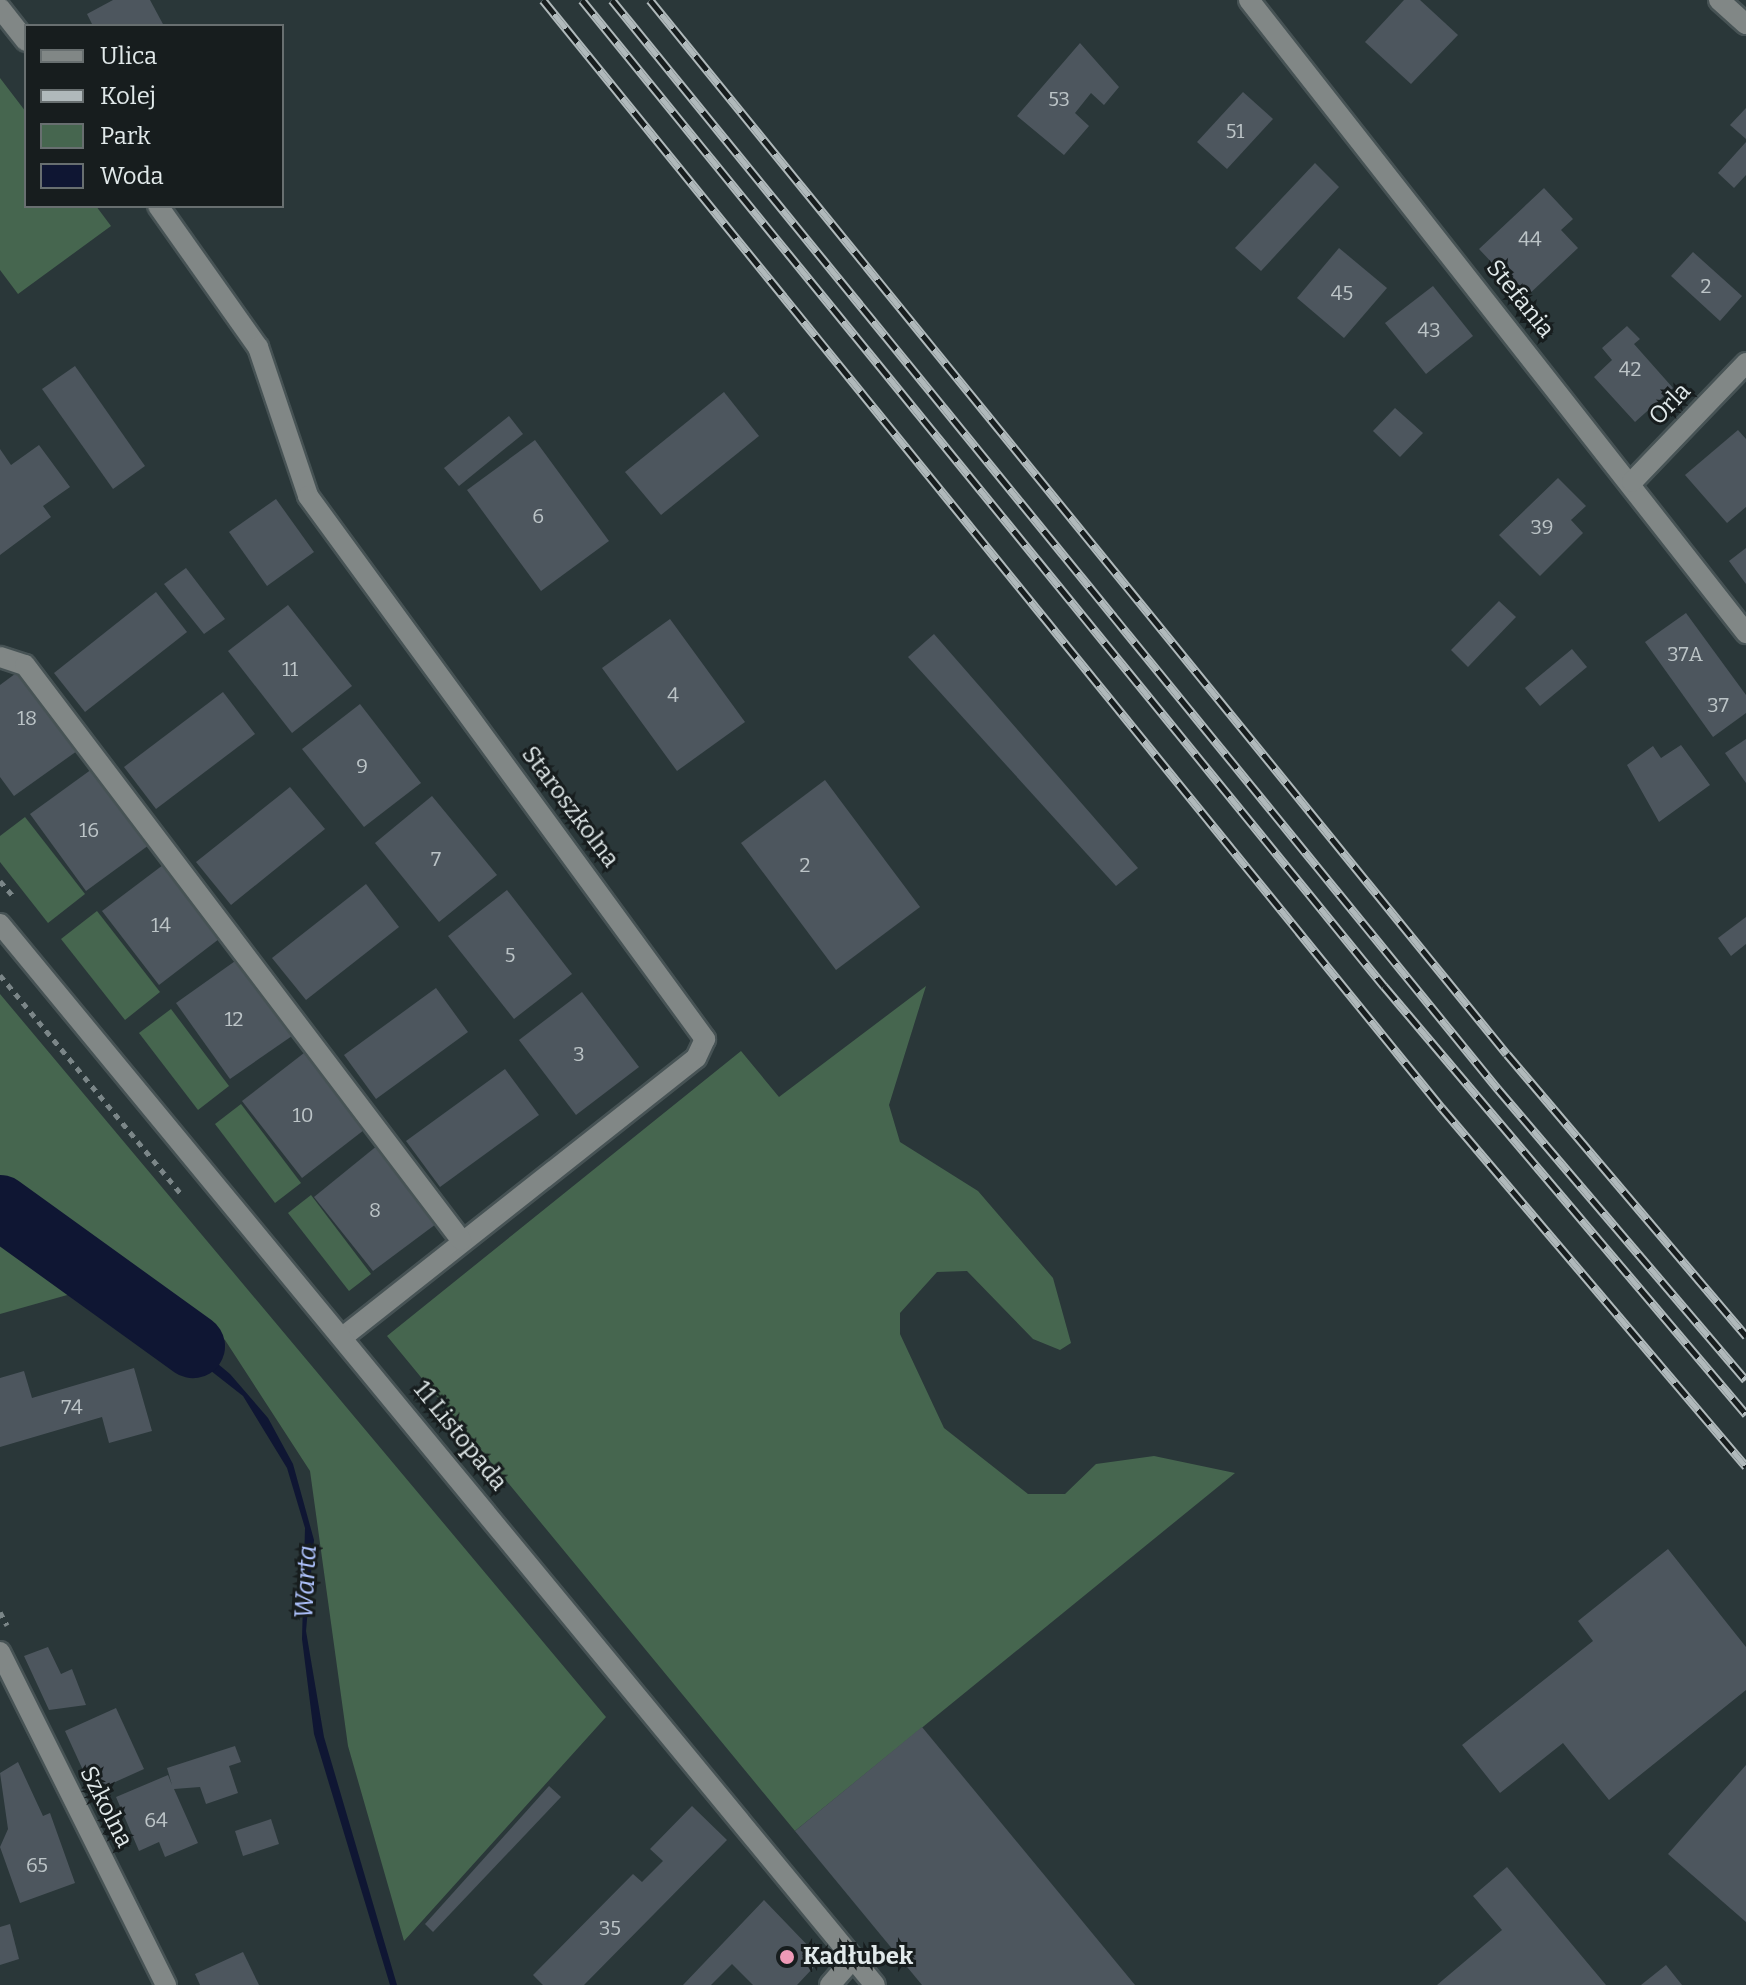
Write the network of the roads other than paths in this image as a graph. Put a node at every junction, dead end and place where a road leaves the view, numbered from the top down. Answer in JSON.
{"nodes":[{"id":1,"x":1249,"y":0,"type":"edge"},
{"id":2,"x":1719,"y":0,"type":"edge"},
{"id":3,"x":0,"y":8,"type":"edge"},
{"id":4,"x":1746,"y":24,"type":"edge"},
{"id":5,"x":24,"y":38,"type":"edge"},
{"id":6,"x":159,"y":208,"type":"edge"},
{"id":7,"x":1746,"y":363,"type":"edge"},
{"id":8,"x":1632,"y":482,"type":"junction"},
{"id":9,"x":1746,"y":633,"type":"edge"},
{"id":10,"x":0,"y":657,"type":"edge"},
{"id":11,"x":0,"y":924,"type":"edge"},
{"id":12,"x":461,"y":1240,"type":"junction"},
{"id":13,"x":345,"y":1335,"type":"junction"},
{"id":14,"x":0,"y":1652,"type":"edge"},
{"id":15,"x":853,"y":1959,"type":"junction"},
{"id":16,"x":166,"y":1985,"type":"edge"},
{"id":17,"x":830,"y":1985,"type":"edge"},
{"id":18,"x":875,"y":1985,"type":"edge"}],
"edges":[{"from":1,"to":8,"type":"street","name":"Stefania"},
{"from":2,"to":4,"type":"street"},
{"from":3,"to":5,"type":"street"},
{"from":6,"to":12,"type":"street","name":"Staroszkolna"},
{"from":7,"to":8,"type":"street","name":"Orla"},
{"from":8,"to":9,"type":"street","name":"Stefania"},
{"from":10,"to":12,"type":"street"},
{"from":11,"to":13,"type":"street","name":"11 Listopada"},
{"from":12,"to":13,"type":"street","name":"Staroszkolna"},
{"from":13,"to":15,"type":"street","name":"11 Listopada"},
{"from":14,"to":16,"type":"street","name":"Szkolna"},
{"from":15,"to":17,"type":"street"},
{"from":15,"to":18,"type":"street","name":"11 Listopada"}]}
